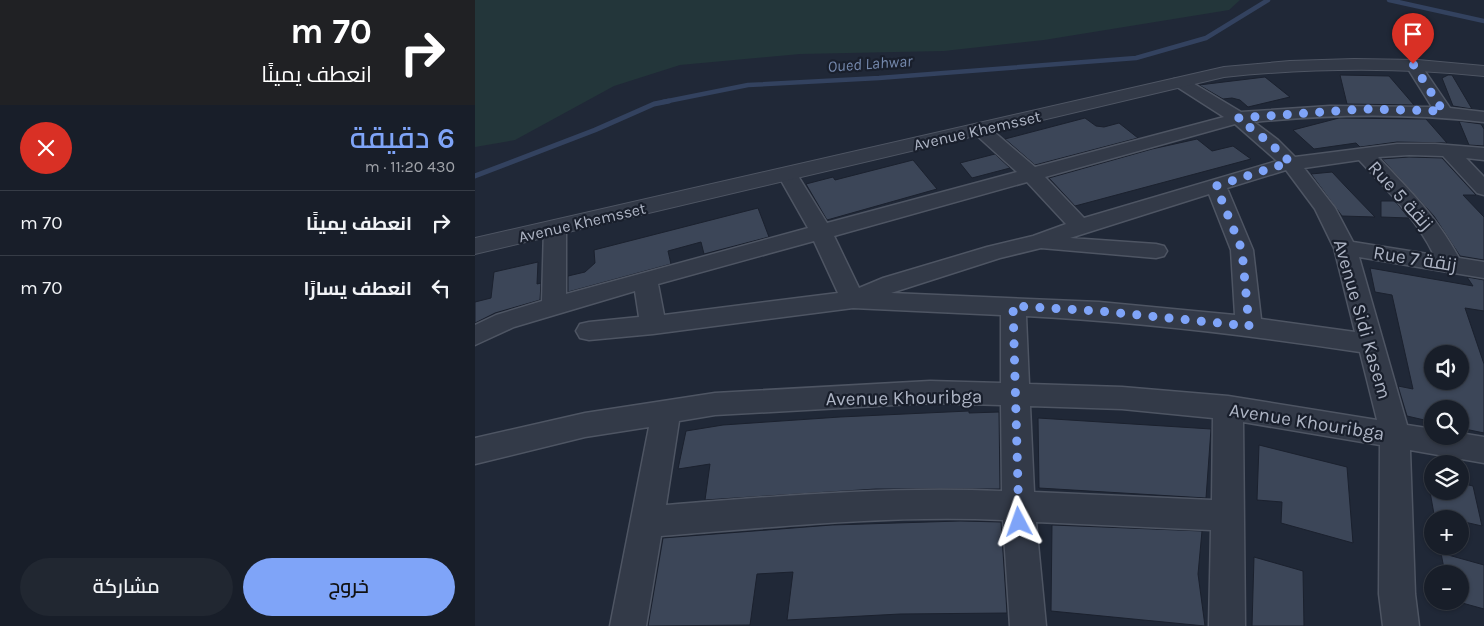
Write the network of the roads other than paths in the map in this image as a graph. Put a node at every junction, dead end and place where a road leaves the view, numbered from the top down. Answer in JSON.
{"nodes":[{"id":1,"x":1413,"y":64,"type":"junction"},
{"id":2,"x":1484,"y":71,"type":"edge"},
{"id":3,"x":1180,"y":82,"type":"junction"},
{"id":4,"x":1443,"y":111,"type":"junction"},
{"id":5,"x":1484,"y":117,"type":"edge"},
{"id":6,"x":1238,"y":118,"type":"junction"},
{"id":7,"x":980,"y":129,"type":"junction"},
{"id":8,"x":1449,"y":150,"type":"junction"},
{"id":9,"x":1364,"y":154,"type":"junction"},
{"id":10,"x":1484,"y":154,"type":"edge"},
{"id":11,"x":1290,"y":162,"type":"junction"},
{"id":12,"x":1030,"y":173,"type":"junction"},
{"id":13,"x":788,"y":175,"type":"junction"},
{"id":14,"x":1216,"y":186,"type":"junction"},
{"id":15,"x":1484,"y":189,"type":"edge"},
{"id":16,"x":1080,"y":226,"type":"junction"},
{"id":17,"x":555,"y":228,"type":"junction"},
{"id":18,"x":821,"y":232,"type":"junction"},
{"id":19,"x":1039,"y":242,"type":"junction"},
{"id":20,"x":475,"y":246,"type":"edge"},
{"id":21,"x":1345,"y":248,"type":"junction"},
{"id":22,"x":1156,"y":251,"type":"dead end"},
{"id":23,"x":1450,"y":263,"type":"junction"},
{"id":24,"x":1483,"y":272,"type":"edge"},
{"id":25,"x":645,"y":280,"type":"junction"},
{"id":26,"x":853,"y":300,"type":"junction"},
{"id":27,"x":1013,"y":306,"type":"junction"},
{"id":28,"x":554,"y":307,"type":"junction"},
{"id":29,"x":653,"y":325,"type":"junction"},
{"id":30,"x":1249,"y":326,"type":"junction"},
{"id":31,"x":589,"y":331,"type":"dead end"},
{"id":32,"x":475,"y":336,"type":"edge"},
{"id":33,"x":1372,"y":344,"type":"junction"},
{"id":34,"x":1014,"y":396,"type":"junction"},
{"id":35,"x":1228,"y":408,"type":"junction"},
{"id":36,"x":666,"y":411,"type":"junction"},
{"id":37,"x":1395,"y":434,"type":"junction"},
{"id":38,"x":1484,"y":450,"type":"edge"},
{"id":39,"x":475,"y":451,"type":"edge"},
{"id":40,"x":1018,"y":505,"type":"junction"},
{"id":41,"x":1227,"y":516,"type":"junction"},
{"id":42,"x":647,"y":522,"type":"junction"},
{"id":43,"x":628,"y":626,"type":"edge"},
{"id":44,"x":1028,"y":626,"type":"edge"},
{"id":45,"x":1227,"y":626,"type":"edge"},
{"id":46,"x":1401,"y":626,"type":"edge"}],
"edges":[{"from":1,"to":2,"type":"street","name":"Avenue Khemsset"},
{"from":1,"to":3,"type":"street","name":"Avenue Khemsset"},
{"from":1,"to":4,"type":"street"},
{"from":3,"to":6,"type":"street","name":"Avenue Sidi Kasem"},
{"from":3,"to":7,"type":"street","name":"Avenue Khemsset"},
{"from":4,"to":5,"type":"street"},
{"from":4,"to":6,"type":"street"},
{"from":6,"to":11,"type":"street","name":"Avenue Sidi Kasem"},
{"from":6,"to":12,"type":"street"},
{"from":7,"to":12,"type":"street"},
{"from":7,"to":13,"type":"street","name":"Avenue Khemsset"},
{"from":8,"to":9,"type":"street"},
{"from":8,"to":10,"type":"street"},
{"from":8,"to":15,"type":"street"},
{"from":9,"to":11,"type":"street"},
{"from":9,"to":23,"type":"street","name":"Rue 5 زنقة"},
{"from":11,"to":14,"type":"street"},
{"from":11,"to":21,"type":"street","name":"Avenue Sidi Kasem"},
{"from":12,"to":16,"type":"street"},
{"from":12,"to":18,"type":"street"},
{"from":13,"to":17,"type":"street","name":"Avenue Khemsset"},
{"from":13,"to":18,"type":"street"},
{"from":14,"to":16,"type":"street"},
{"from":14,"to":30,"type":"street"},
{"from":16,"to":19,"type":"street"},
{"from":17,"to":20,"type":"street","name":"Avenue Khemsset"},
{"from":17,"to":28,"type":"street"},
{"from":18,"to":25,"type":"street"},
{"from":18,"to":26,"type":"street"},
{"from":19,"to":22,"type":"street"},
{"from":19,"to":26,"type":"street"},
{"from":21,"to":23,"type":"street","name":"Rue 7 زنقة"},
{"from":21,"to":33,"type":"street","name":"Avenue Sidi Kasem"},
{"from":23,"to":24,"type":"street","name":"Rue 7 زنقة"},
{"from":25,"to":28,"type":"street"},
{"from":25,"to":29,"type":"street"},
{"from":26,"to":27,"type":"street"},
{"from":26,"to":29,"type":"street"},
{"from":27,"to":30,"type":"street"},
{"from":27,"to":34,"type":"street"},
{"from":28,"to":32,"type":"street"},
{"from":29,"to":31,"type":"street"},
{"from":30,"to":33,"type":"street"},
{"from":33,"to":37,"type":"street","name":"Avenue Sidi Kasem"},
{"from":34,"to":35,"type":"street","name":"Avenue Khouribga"},
{"from":34,"to":36,"type":"street","name":"Avenue Khouribga"},
{"from":34,"to":40,"type":"street"},
{"from":35,"to":37,"type":"street","name":"Avenue Khouribga"},
{"from":35,"to":41,"type":"street"},
{"from":36,"to":39,"type":"street","name":"Avenue Khouribga"},
{"from":36,"to":42,"type":"street"},
{"from":37,"to":38,"type":"street","name":"Avenue Khouribga"},
{"from":37,"to":46,"type":"street","name":"Avenue Sidi Kasem"},
{"from":40,"to":41,"type":"street"},
{"from":40,"to":42,"type":"street"},
{"from":40,"to":44,"type":"street"},
{"from":41,"to":45,"type":"street"},
{"from":42,"to":43,"type":"street"}]}
